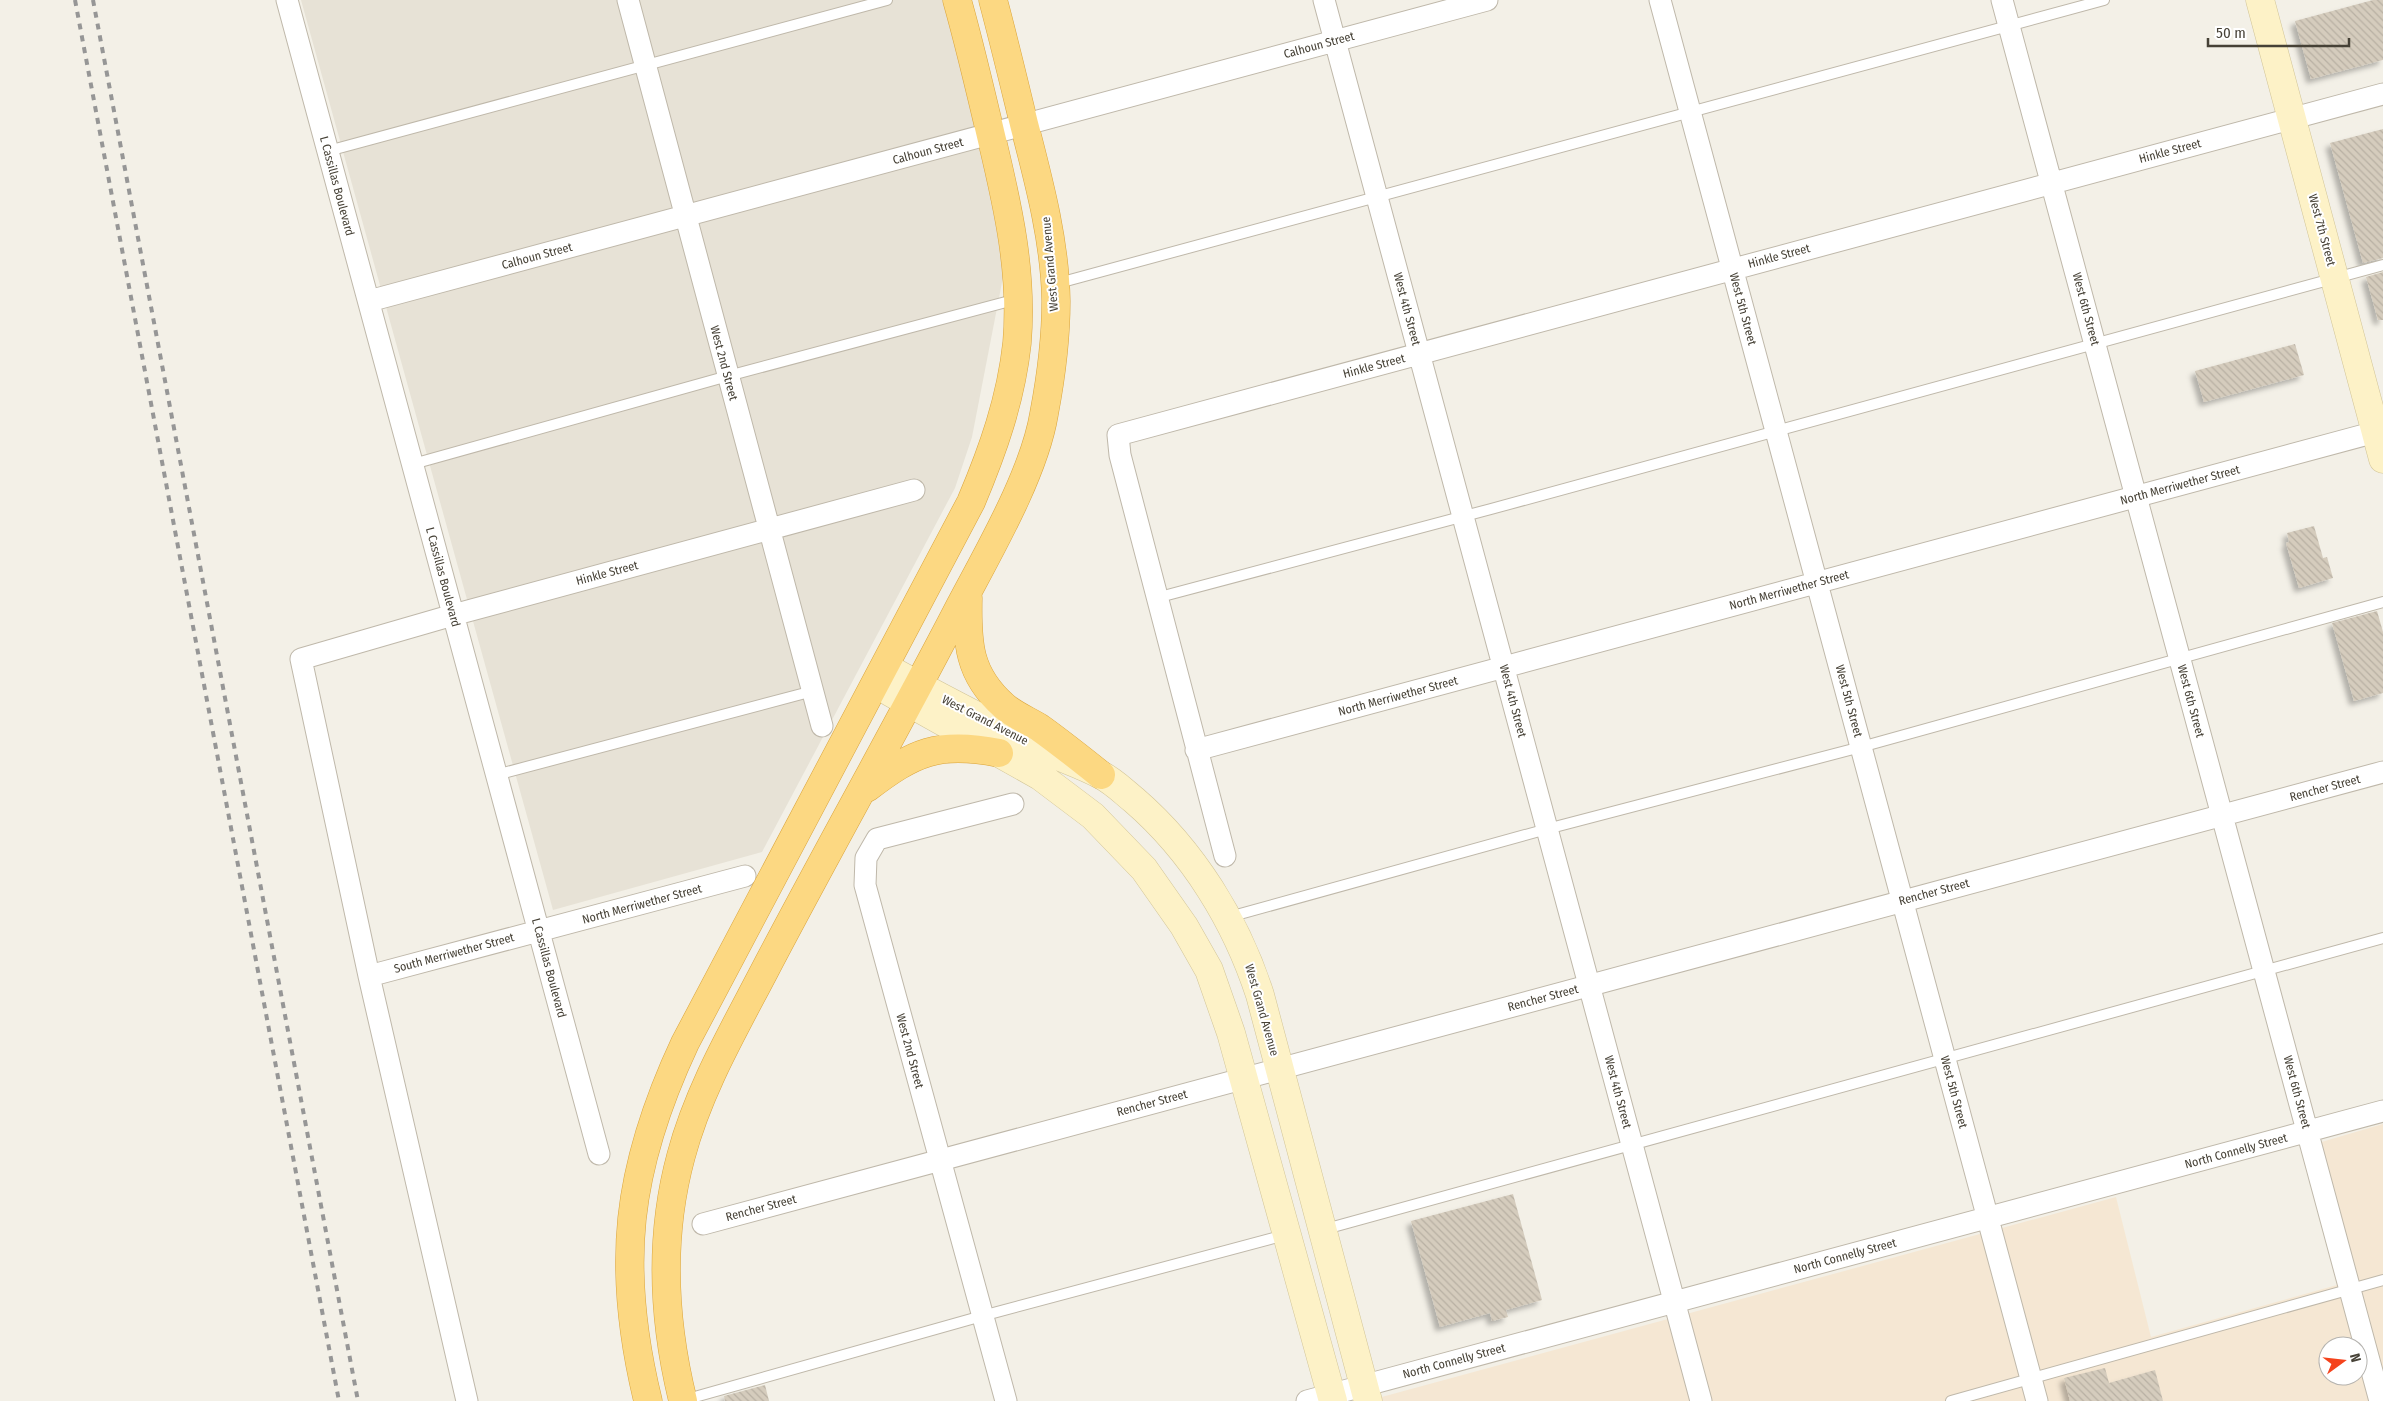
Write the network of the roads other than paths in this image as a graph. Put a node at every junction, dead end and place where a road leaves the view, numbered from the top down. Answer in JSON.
{"nodes":[{"id":1,"x":287,"y":0,"type":"edge"},
{"id":2,"x":628,"y":0,"type":"edge"},
{"id":3,"x":887,"y":0,"type":"edge"},
{"id":4,"x":957,"y":0,"type":"edge"},
{"id":5,"x":993,"y":0,"type":"edge"},
{"id":6,"x":1324,"y":0,"type":"edge"},
{"id":7,"x":1487,"y":0,"type":"edge"},
{"id":8,"x":1660,"y":0,"type":"edge"},
{"id":9,"x":2002,"y":0,"type":"edge"},
{"id":10,"x":2104,"y":0,"type":"edge"},
{"id":11,"x":2260,"y":0,"type":"edge"},
{"id":12,"x":2009,"y":25,"type":"junction"},
{"id":13,"x":1335,"y":41,"type":"junction"},
{"id":14,"x":645,"y":67,"type":"junction"},
{"id":15,"x":2383,"y":94,"type":"edge"},
{"id":16,"x":1690,"y":110,"type":"junction"},
{"id":17,"x":2292,"y":118,"type":"junction"},
{"id":18,"x":1024,"y":125,"type":"junction"},
{"id":19,"x":991,"y":134,"type":"junction"},
{"id":20,"x":328,"y":151,"type":"junction"},
{"id":21,"x":2052,"y":183,"type":"junction"},
{"id":22,"x":1377,"y":198,"type":"junction"},
{"id":23,"x":685,"y":216,"type":"junction"},
{"id":24,"x":2383,"y":264,"type":"edge"},
{"id":25,"x":1732,"y":269,"type":"junction"},
{"id":26,"x":2335,"y":278,"type":"junction"},
{"id":27,"x":1054,"y":284,"type":"junction"},
{"id":28,"x":1018,"y":299,"type":"junction"},
{"id":29,"x":369,"y":301,"type":"junction"},
{"id":30,"x":2096,"y":344,"type":"junction"},
{"id":31,"x":1419,"y":354,"type":"junction"},
{"id":32,"x":728,"y":376,"type":"junction"},
{"id":33,"x":1776,"y":431,"type":"junction"},
{"id":34,"x":2380,"y":431,"type":"edge"},
{"id":35,"x":2383,"y":460,"type":"edge"},
{"id":36,"x":413,"y":464,"type":"junction"},
{"id":37,"x":914,"y":490,"type":"dead end"},
{"id":38,"x":2137,"y":497,"type":"junction"},
{"id":39,"x":1463,"y":517,"type":"junction"},
{"id":40,"x":769,"y":528,"type":"junction"},
{"id":41,"x":1817,"y":583,"type":"junction"},
{"id":42,"x":968,"y":591,"type":"junction"},
{"id":43,"x":1156,"y":598,"type":"junction"},
{"id":44,"x":2383,"y":602,"type":"edge"},
{"id":45,"x":453,"y":615,"type":"junction"},
{"id":46,"x":2180,"y":658,"type":"junction"},
{"id":47,"x":1504,"y":667,"type":"junction"},
{"id":48,"x":880,"y":675,"type":"junction"},
{"id":49,"x":813,"y":691,"type":"junction"},
{"id":50,"x":914,"y":694,"type":"junction"},
{"id":51,"x":822,"y":726,"type":"dead end"},
{"id":52,"x":1861,"y":747,"type":"junction"},
{"id":53,"x":1196,"y":750,"type":"junction"},
{"id":54,"x":999,"y":752,"type":"junction"},
{"id":55,"x":2383,"y":772,"type":"edge"},
{"id":56,"x":496,"y":775,"type":"junction"},
{"id":57,"x":1102,"y":775,"type":"junction"},
{"id":58,"x":860,"y":794,"type":"junction"},
{"id":59,"x":1014,"y":804,"type":"dead end"},
{"id":60,"x":2222,"y":815,"type":"junction"},
{"id":61,"x":1547,"y":828,"type":"junction"},
{"id":62,"x":1225,"y":856,"type":"dead end"},
{"id":63,"x":745,"y":876,"type":"dead end"},
{"id":64,"x":1903,"y":901,"type":"junction"},
{"id":65,"x":1226,"y":917,"type":"junction"},
{"id":66,"x":539,"y":931,"type":"junction"},
{"id":67,"x":2383,"y":938,"type":"edge"},
{"id":68,"x":2264,"y":971,"type":"junction"},
{"id":69,"x":369,"y":976,"type":"junction"},
{"id":70,"x":1590,"y":985,"type":"junction"},
{"id":71,"x":1945,"y":1058,"type":"junction"},
{"id":72,"x":1278,"y":1069,"type":"junction"},
{"id":73,"x":1243,"y":1078,"type":"junction"},
{"id":74,"x":2383,"y":1111,"type":"edge"},
{"id":75,"x":2307,"y":1131,"type":"junction"},
{"id":76,"x":1633,"y":1146,"type":"junction"},
{"id":77,"x":599,"y":1154,"type":"dead end"},
{"id":78,"x":940,"y":1160,"type":"junction"},
{"id":79,"x":1988,"y":1217,"type":"junction"},
{"id":80,"x":703,"y":1224,"type":"dead end"},
{"id":81,"x":1322,"y":1230,"type":"junction"},
{"id":82,"x":1287,"y":1234,"type":"junction"},
{"id":83,"x":2383,"y":1280,"type":"edge"},
{"id":84,"x":2350,"y":1289,"type":"junction"},
{"id":85,"x":1675,"y":1302,"type":"junction"},
{"id":86,"x":982,"y":1316,"type":"junction"},
{"id":87,"x":2032,"y":1380,"type":"junction"},
{"id":88,"x":1365,"y":1393,"type":"edge"},
{"id":89,"x":1323,"y":1399,"type":"edge"},
{"id":90,"x":467,"y":1401,"type":"edge"},
{"id":91,"x":648,"y":1401,"type":"edge"},
{"id":92,"x":683,"y":1401,"type":"edge"},
{"id":93,"x":1006,"y":1401,"type":"edge"},
{"id":94,"x":1702,"y":1401,"type":"edge"},
{"id":95,"x":1952,"y":1401,"type":"edge"},
{"id":96,"x":2037,"y":1401,"type":"edge"},
{"id":97,"x":2380,"y":1401,"type":"edge"}],
"edges":[{"from":1,"to":20,"type":"street","name":"L Cassillas Boulevard"},
{"from":2,"to":14,"type":"street","name":"West 2nd Street"},
{"from":3,"to":14,"type":"lane"},
{"from":4,"to":19,"type":"highway"},
{"from":5,"to":18,"type":"highway","name":"West Grand Avenue"},
{"from":6,"to":13,"type":"street","name":"West 4th Street"},
{"from":7,"to":13,"type":"street","name":"Calhoun Street"},
{"from":8,"to":16,"type":"street","name":"West 5th Street"},
{"from":9,"to":12,"type":"street","name":"West 6th Street"},
{"from":10,"to":12,"type":"lane"},
{"from":11,"to":17,"type":"main road","name":"West 7th Street"},
{"from":12,"to":16,"type":"lane"},
{"from":12,"to":21,"type":"street","name":"West 6th Street"},
{"from":13,"to":18,"type":"street","name":"Calhoun Street"},
{"from":13,"to":22,"type":"street","name":"West 4th Street"},
{"from":14,"to":20,"type":"lane"},
{"from":14,"to":23,"type":"street","name":"West 2nd Street"},
{"from":15,"to":17,"type":"street","name":"Hinkle Street"},
{"from":16,"to":22,"type":"lane"},
{"from":16,"to":25,"type":"street","name":"West 5th Street"},
{"from":17,"to":21,"type":"street","name":"Hinkle Street"},
{"from":17,"to":26,"type":"main road","name":"West 7th Street"},
{"from":18,"to":19,"type":"street","name":"Calhoun Street"},
{"from":18,"to":27,"type":"highway","name":"West Grand Avenue"},
{"from":19,"to":23,"type":"street","name":"Calhoun Street"},
{"from":19,"to":28,"type":"highway"},
{"from":20,"to":29,"type":"street","name":"L Cassillas Boulevard"},
{"from":21,"to":25,"type":"street","name":"Hinkle Street"},
{"from":21,"to":30,"type":"street","name":"West 6th Street"},
{"from":22,"to":27,"type":"lane"},
{"from":22,"to":31,"type":"street","name":"West 4th Street"},
{"from":23,"to":29,"type":"street","name":"Calhoun Street"},
{"from":23,"to":32,"type":"street","name":"West 2nd Street"},
{"from":24,"to":26,"type":"lane"},
{"from":25,"to":31,"type":"street","name":"Hinkle Street"},
{"from":25,"to":33,"type":"street","name":"West 5th Street"},
{"from":26,"to":30,"type":"lane"},
{"from":26,"to":34,"type":"main road","name":"West 7th Street"},
{"from":27,"to":42,"type":"highway","name":"West Grand Avenue"},
{"from":28,"to":32,"type":"lane"},
{"from":28,"to":48,"type":"highway"},
{"from":29,"to":36,"type":"street","name":"L Cassillas Boulevard"},
{"from":30,"to":33,"type":"lane"},
{"from":30,"to":38,"type":"street","name":"West 6th Street"},
{"from":31,"to":39,"type":"street","name":"West 4th Street"},
{"from":31,"to":43,"type":"street","name":"Hinkle Street"},
{"from":32,"to":36,"type":"lane"},
{"from":32,"to":40,"type":"street","name":"West 2nd Street"},
{"from":33,"to":39,"type":"lane"},
{"from":33,"to":41,"type":"street","name":"West 5th Street"},
{"from":34,"to":35,"type":"main road","name":"West 7th Street"},
{"from":34,"to":38,"type":"street","name":"North Merriwether Street"},
{"from":36,"to":45,"type":"street","name":"L Cassillas Boulevard"},
{"from":37,"to":40,"type":"street","name":"Hinkle Street"},
{"from":38,"to":41,"type":"street","name":"North Merriwether Street"},
{"from":38,"to":46,"type":"street","name":"West 6th Street"},
{"from":39,"to":43,"type":"lane"},
{"from":39,"to":47,"type":"street","name":"West 4th Street"},
{"from":40,"to":45,"type":"street","name":"Hinkle Street"},
{"from":40,"to":49,"type":"street","name":"West 2nd Street"},
{"from":41,"to":47,"type":"street","name":"North Merriwether Street"},
{"from":41,"to":52,"type":"street","name":"West 5th Street"},
{"from":42,"to":50,"type":"highway","name":"West Grand Avenue"},
{"from":42,"to":57,"type":"highway"},
{"from":43,"to":53,"type":"street"},
{"from":44,"to":46,"type":"lane"},
{"from":45,"to":56,"type":"street","name":"L Cassillas Boulevard"},
{"from":45,"to":69,"type":"street","name":"Hinkle Street"},
{"from":46,"to":52,"type":"lane"},
{"from":46,"to":60,"type":"street","name":"West 6th Street"},
{"from":47,"to":53,"type":"street","name":"North Merriwether Street"},
{"from":47,"to":61,"type":"street","name":"West 4th Street"},
{"from":48,"to":50,"type":"main road","name":"West Grand Avenue"},
{"from":48,"to":91,"type":"highway"},
{"from":49,"to":51,"type":"street","name":"West 2nd Street"},
{"from":49,"to":56,"type":"lane"},
{"from":50,"to":54,"type":"main road","name":"West Grand Avenue"},
{"from":50,"to":57,"type":"main road","name":"West Grand Avenue"},
{"from":50,"to":58,"type":"highway"},
{"from":52,"to":61,"type":"lane"},
{"from":52,"to":64,"type":"street","name":"West 5th Street"},
{"from":53,"to":62,"type":"street"},
{"from":54,"to":58,"type":"highway"},
{"from":54,"to":73,"type":"main road","name":"West Grand Avenue"},
{"from":55,"to":60,"type":"street","name":"Rencher Street"},
{"from":56,"to":66,"type":"street","name":"L Cassillas Boulevard"},
{"from":57,"to":65,"type":"main road","name":"West Grand Avenue"},
{"from":58,"to":92,"type":"highway"},
{"from":59,"to":78,"type":"street","name":"West 2nd Street"},
{"from":60,"to":64,"type":"street","name":"Rencher Street"},
{"from":60,"to":68,"type":"street","name":"West 6th Street"},
{"from":61,"to":65,"type":"lane"},
{"from":61,"to":70,"type":"street","name":"West 4th Street"},
{"from":63,"to":66,"type":"street","name":"North Merriwether Street"},
{"from":64,"to":70,"type":"street","name":"Rencher Street"},
{"from":64,"to":71,"type":"street","name":"West 5th Street"},
{"from":65,"to":72,"type":"main road","name":"West Grand Avenue"},
{"from":66,"to":69,"type":"street","name":"South Merriwether Street"},
{"from":66,"to":77,"type":"street","name":"L Cassillas Boulevard"},
{"from":67,"to":68,"type":"lane"},
{"from":68,"to":71,"type":"lane"},
{"from":68,"to":75,"type":"street","name":"West 6th Street"},
{"from":69,"to":90,"type":"street"},
{"from":70,"to":72,"type":"street","name":"Rencher Street"},
{"from":70,"to":76,"type":"street","name":"West 4th Street"},
{"from":71,"to":76,"type":"lane"},
{"from":71,"to":79,"type":"street","name":"West 5th Street"},
{"from":72,"to":73,"type":"street","name":"Rencher Street"},
{"from":72,"to":81,"type":"main road","name":"West Grand Avenue"},
{"from":73,"to":78,"type":"street","name":"Rencher Street"},
{"from":73,"to":82,"type":"main road","name":"West Grand Avenue"},
{"from":74,"to":75,"type":"street","name":"North Connelly Street"},
{"from":75,"to":79,"type":"street","name":"North Connelly Street"},
{"from":75,"to":84,"type":"street","name":"West 6th Street"},
{"from":76,"to":81,"type":"lane"},
{"from":76,"to":85,"type":"street","name":"West 4th Street"},
{"from":78,"to":80,"type":"street","name":"Rencher Street"},
{"from":78,"to":86,"type":"street","name":"West 2nd Street"},
{"from":79,"to":85,"type":"street","name":"North Connelly Street"},
{"from":79,"to":87,"type":"street","name":"West 5th Street"},
{"from":81,"to":88,"type":"main road","name":"West Grand Avenue"},
{"from":82,"to":86,"type":"lane"},
{"from":82,"to":89,"type":"main road","name":"West Grand Avenue"},
{"from":83,"to":84,"type":"lane"},
{"from":84,"to":87,"type":"lane"},
{"from":84,"to":97,"type":"street","name":"West 6th Street"},
{"from":85,"to":88,"type":"street","name":"North Connelly Street"},
{"from":85,"to":94,"type":"street","name":"West 4th Street"},
{"from":86,"to":92,"type":"lane"},
{"from":86,"to":93,"type":"street","name":"West 2nd Street"},
{"from":87,"to":95,"type":"lane"},
{"from":87,"to":96,"type":"street","name":"West 5th Street"},
{"from":88,"to":89,"type":"street","name":"North Connelly Street"}]}
